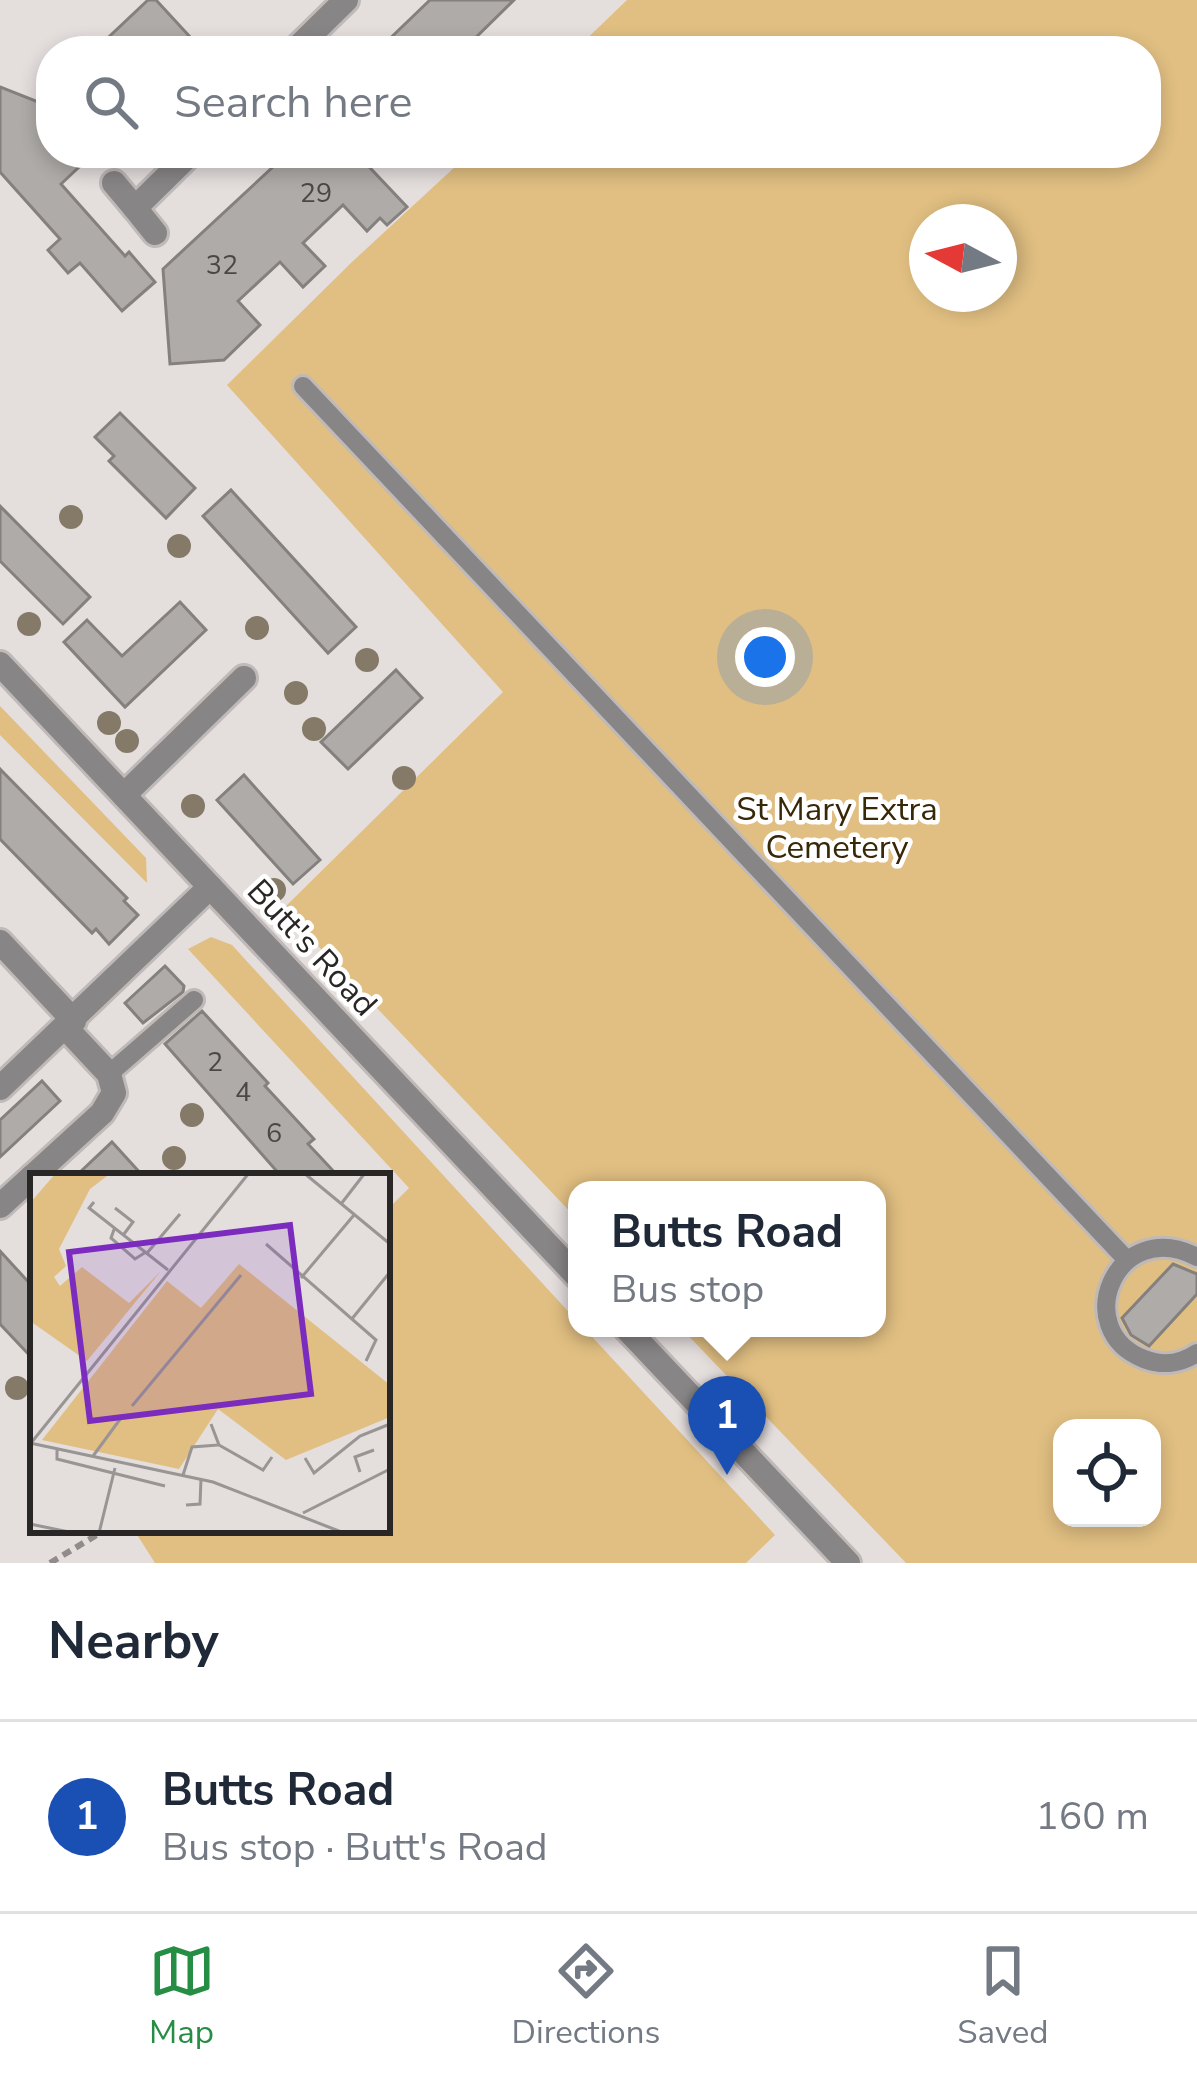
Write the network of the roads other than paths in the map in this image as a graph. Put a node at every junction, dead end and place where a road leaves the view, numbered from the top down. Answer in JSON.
{"nodes":[{"id":1,"x":346,"y":0,"type":"edge"},
{"id":2,"x":309,"y":36,"type":"edge"},
{"id":3,"x":175,"y":168,"type":"edge"},
{"id":4,"x":114,"y":183,"type":"dead end"},
{"id":5,"x":135,"y":208,"type":"junction"},
{"id":6,"x":155,"y":233,"type":"dead end"},
{"id":7,"x":303,"y":386,"type":"dead end"},
{"id":8,"x":0,"y":664,"type":"edge"},
{"id":9,"x":244,"y":678,"type":"dead end"},
{"id":10,"x":124,"y":795,"type":"junction"},
{"id":11,"x":210,"y":887,"type":"junction"},
{"id":12,"x":0,"y":942,"type":"edge"},
{"id":13,"x":194,"y":1000,"type":"dead end"},
{"id":14,"x":70,"y":1025,"type":"junction"},
{"id":15,"x":109,"y":1074,"type":"junction"},
{"id":16,"x":0,"y":1088,"type":"edge"},
{"id":17,"x":36,"y":1173,"type":"edge"},
{"id":18,"x":30,"y":1179,"type":"edge"},
{"id":19,"x":0,"y":1206,"type":"edge"},
{"id":20,"x":1197,"y":1257,"type":"edge"},
{"id":21,"x":1126,"y":1259,"type":"junction"},
{"id":22,"x":568,"y":1266,"type":"edge"},
{"id":23,"x":635,"y":1337,"type":"edge"},
{"id":24,"x":1197,"y":1353,"type":"edge"},
{"id":25,"x":848,"y":1563,"type":"edge"}],
"edges":[{"from":1,"to":2,"type":"street"},
{"from":3,"to":5,"type":"street"},
{"from":4,"to":5,"type":"street"},
{"from":5,"to":6,"type":"street"},
{"from":7,"to":21,"type":"lane"},
{"from":8,"to":10,"type":"street","name":"Butt's Road"},
{"from":9,"to":10,"type":"street"},
{"from":10,"to":11,"type":"street","name":"Butt's Road"},
{"from":11,"to":14,"type":"street"},
{"from":11,"to":22,"type":"street","name":"Butt's Road"},
{"from":12,"to":14,"type":"street"},
{"from":13,"to":15,"type":"lane"},
{"from":14,"to":15,"type":"street"},
{"from":14,"to":16,"type":"street"},
{"from":15,"to":17,"type":"street"},
{"from":18,"to":19,"type":"street"},
{"from":20,"to":21,"type":"lane"},
{"from":21,"to":24,"type":"lane"},
{"from":23,"to":25,"type":"street"}]}
